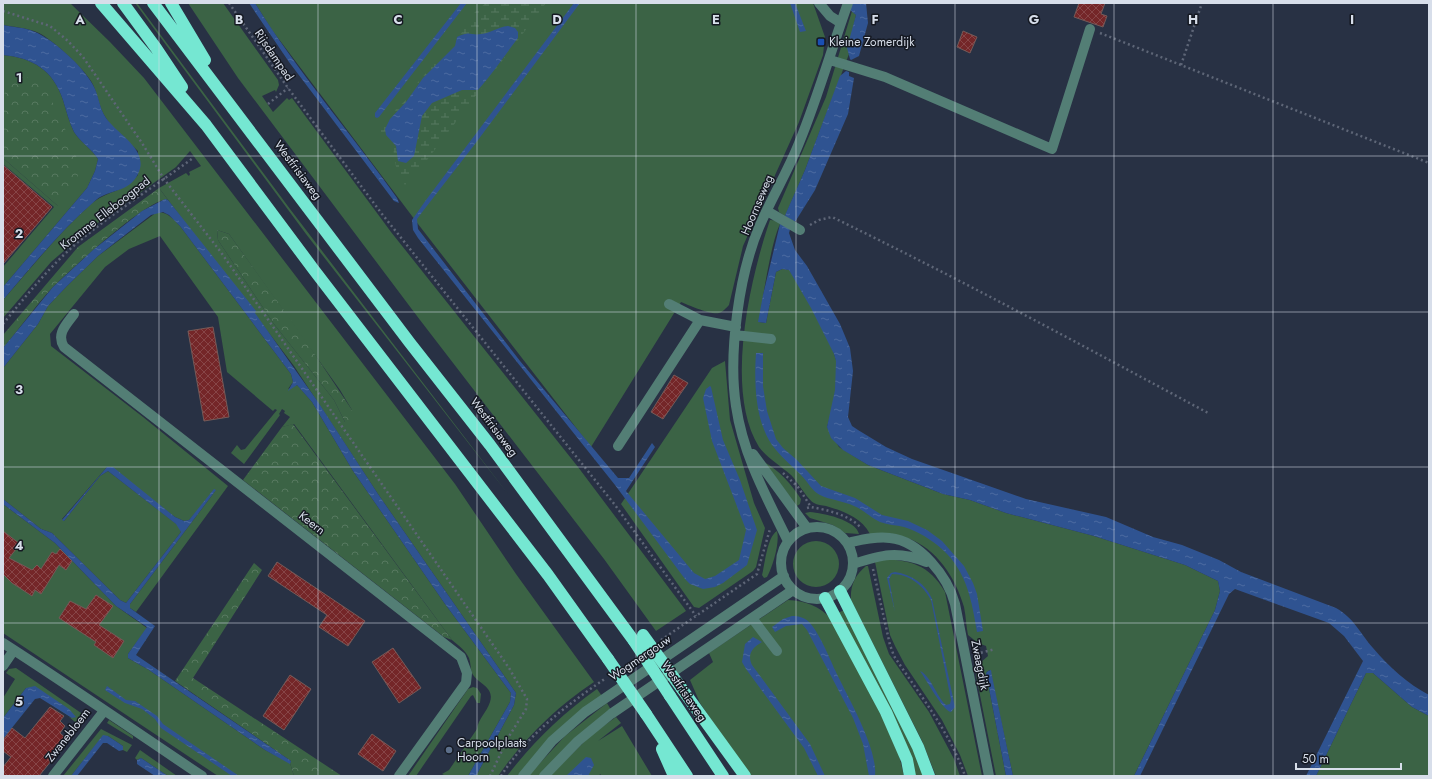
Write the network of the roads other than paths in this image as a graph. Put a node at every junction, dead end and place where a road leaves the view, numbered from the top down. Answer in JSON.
{"nodes":[{"id":1,"x":100,"y":3,"type":"edge"},
{"id":2,"x":123,"y":3,"type":"edge"},
{"id":3,"x":153,"y":3,"type":"edge"},
{"id":4,"x":171,"y":3,"type":"edge"},
{"id":5,"x":819,"y":3,"type":"edge"},
{"id":6,"x":847,"y":5,"type":"edge"},
{"id":7,"x":841,"y":23,"type":"junction"},
{"id":8,"x":1090,"y":29,"type":"road end"},
{"id":9,"x":830,"y":60,"type":"junction"},
{"id":10,"x":231,"y":104,"type":"junction"},
{"id":11,"x":206,"y":126,"type":"junction"},
{"id":12,"x":767,"y":211,"type":"junction"},
{"id":13,"x":797,"y":227,"type":"road end"},
{"id":14,"x":669,"y":304,"type":"dead end"},
{"id":15,"x":74,"y":314,"type":"dead end"},
{"id":16,"x":700,"y":320,"type":"junction"},
{"id":17,"x":736,"y":331,"type":"junction"},
{"id":18,"x":771,"y":339,"type":"dead end"},
{"id":19,"x":740,"y":427,"type":"junction"},
{"id":20,"x":618,"y":446,"type":"dead end"},
{"id":21,"x":807,"y":528,"type":"junction"},
{"id":22,"x":788,"y":541,"type":"junction"},
{"id":23,"x":847,"y":543,"type":"junction"},
{"id":24,"x":853,"y":564,"type":"junction"},
{"id":25,"x":932,"y":564,"type":"junction"},
{"id":26,"x":784,"y":576,"type":"junction"},
{"id":27,"x":793,"y":590,"type":"junction"},
{"id":28,"x":840,"y":591,"type":"junction"},
{"id":29,"x":825,"y":598,"type":"junction"},
{"id":30,"x":752,"y":618,"type":"junction"},
{"id":31,"x":638,"y":638,"type":"junction"},
{"id":32,"x":3,"y":643,"type":"edge"},
{"id":33,"x":14,"y":650,"type":"junction"},
{"id":34,"x":777,"y":651,"type":"dead end"},
{"id":35,"x":3,"y":666,"type":"edge"},
{"id":36,"x":104,"y":711,"type":"junction"},
{"id":37,"x":646,"y":714,"type":"junction"},
{"id":38,"x":54,"y":776,"type":"edge"},
{"id":39,"x":202,"y":776,"type":"edge"},
{"id":40,"x":399,"y":776,"type":"edge"},
{"id":41,"x":523,"y":776,"type":"edge"},
{"id":42,"x":544,"y":776,"type":"edge"},
{"id":43,"x":674,"y":776,"type":"edge"},
{"id":44,"x":687,"y":776,"type":"edge"},
{"id":45,"x":723,"y":776,"type":"edge"},
{"id":46,"x":745,"y":776,"type":"edge"},
{"id":47,"x":910,"y":776,"type":"edge"},
{"id":48,"x":930,"y":776,"type":"edge"},
{"id":49,"x":989,"y":776,"type":"edge"}],
"edges":[{"from":1,"to":11,"type":"highway"},
{"from":2,"to":11,"type":"highway"},
{"from":3,"to":10,"type":"highway"},
{"from":4,"to":10,"type":"highway"},
{"from":5,"to":7,"type":"street"},
{"from":6,"to":7,"type":"street","name":"Hoornseweg"},
{"from":7,"to":9,"type":"street","name":"Hoornseweg"},
{"from":8,"to":9,"type":"street"},
{"from":9,"to":12,"type":"street","name":"Hoornseweg"},
{"from":10,"to":31,"type":"highway","name":"Westfrisiaweg"},
{"from":11,"to":37,"type":"highway","bridge":true},
{"from":12,"to":13,"type":"street"},
{"from":12,"to":17,"type":"street","name":"Hoornseweg"},
{"from":14,"to":16,"type":"street"},
{"from":15,"to":40,"type":"street","name":"Keern"},
{"from":16,"to":17,"type":"street"},
{"from":16,"to":20,"type":"street"},
{"from":17,"to":18,"type":"street"},
{"from":17,"to":19,"type":"street","name":"Hoornseweg"},
{"from":19,"to":21,"type":"street","name":"Hoornseweg"},
{"from":19,"to":22,"type":"street","name":"Hoornseweg"},
{"from":21,"to":22,"type":"street"},
{"from":21,"to":23,"type":"street"},
{"from":22,"to":26,"type":"street"},
{"from":23,"to":24,"type":"street"},
{"from":23,"to":25,"type":"street","name":"Zwaagdijk"},
{"from":24,"to":25,"type":"street","name":"Zwaagdijk"},
{"from":24,"to":28,"type":"street"},
{"from":25,"to":49,"type":"street","name":"Zwaagdijk"},
{"from":26,"to":27,"type":"street"},
{"from":26,"to":41,"type":"street","name":"Wogmergouw"},
{"from":27,"to":29,"type":"street"},
{"from":27,"to":30,"type":"street"},
{"from":28,"to":29,"type":"street"},
{"from":28,"to":48,"type":"highway"},
{"from":29,"to":47,"type":"highway"},
{"from":30,"to":34,"type":"street"},
{"from":30,"to":42,"type":"street"},
{"from":31,"to":45,"type":"highway","name":"Westfrisiaweg","bridge":true},
{"from":31,"to":46,"type":"highway","bridge":true},
{"from":32,"to":33,"type":"street"},
{"from":33,"to":35,"type":"street"},
{"from":33,"to":36,"type":"street"},
{"from":36,"to":38,"type":"street","name":"Zwanebloem"},
{"from":36,"to":39,"type":"street"},
{"from":37,"to":43,"type":"highway"},
{"from":37,"to":44,"type":"highway"}]}
